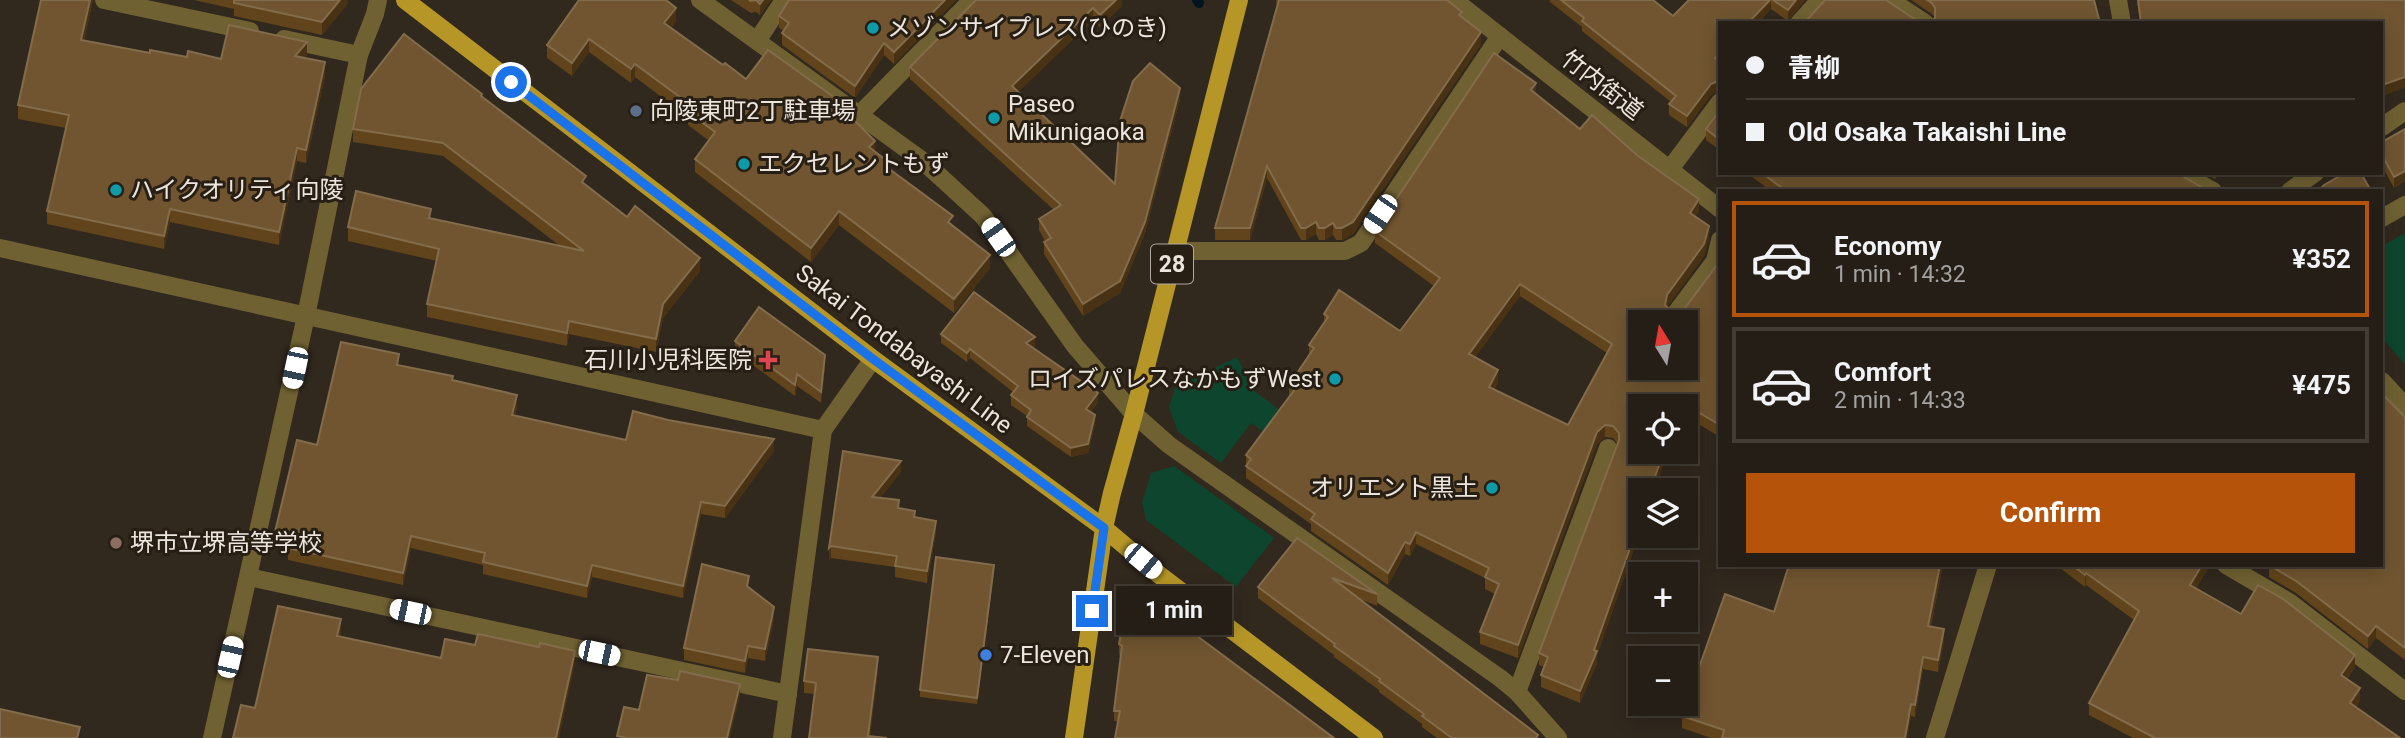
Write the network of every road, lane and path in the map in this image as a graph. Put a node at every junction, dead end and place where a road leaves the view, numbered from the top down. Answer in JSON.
{"nodes":[{"id":1,"x":104,"y":0,"type":"edge"},
{"id":2,"x":377,"y":0,"type":"edge"},
{"id":3,"x":405,"y":0,"type":"edge"},
{"id":4,"x":700,"y":0,"type":"edge"},
{"id":5,"x":784,"y":0,"type":"edge"},
{"id":6,"x":972,"y":0,"type":"edge"},
{"id":7,"x":1239,"y":0,"type":"edge"},
{"id":8,"x":1454,"y":0,"type":"edge"},
{"id":9,"x":1820,"y":0,"type":"edge"},
{"id":10,"x":1890,"y":0,"type":"edge"},
{"id":11,"x":2118,"y":0,"type":"edge"},
{"id":12,"x":1801,"y":21,"type":"edge"},
{"id":13,"x":1922,"y":21,"type":"edge"},
{"id":14,"x":2122,"y":21,"type":"edge"},
{"id":15,"x":1500,"y":36,"type":"junction"},
{"id":16,"x":757,"y":41,"type":"junction"},
{"id":17,"x":359,"y":55,"type":"junction"},
{"id":18,"x":1718,"y":105,"type":"edge"},
{"id":19,"x":2405,"y":111,"type":"edge"},
{"id":20,"x":860,"y":114,"type":"junction"},
{"id":21,"x":2383,"y":126,"type":"edge"},
{"id":22,"x":1670,"y":169,"type":"junction"},
{"id":23,"x":2184,"y":175,"type":"edge"},
{"id":24,"x":2312,"y":175,"type":"edge"},
{"id":25,"x":2209,"y":189,"type":"edge"},
{"id":26,"x":2293,"y":189,"type":"edge"},
{"id":27,"x":2405,"y":205,"type":"edge"},
{"id":28,"x":1718,"y":207,"type":"edge"},
{"id":29,"x":2383,"y":217,"type":"edge"},
{"id":30,"x":0,"y":248,"type":"edge"},
{"id":31,"x":1718,"y":250,"type":"edge"},
{"id":32,"x":1175,"y":251,"type":"junction"},
{"id":33,"x":1678,"y":310,"type":"edge"},
{"id":34,"x":306,"y":316,"type":"junction"},
{"id":35,"x":873,"y":359,"type":"junction"},
{"id":36,"x":2383,"y":382,"type":"edge"},
{"id":37,"x":2405,"y":406,"type":"edge"},
{"id":38,"x":1134,"y":414,"type":"junction"},
{"id":39,"x":822,"y":430,"type":"junction"},
{"id":40,"x":1608,"y":448,"type":"dead end"},
{"id":41,"x":1104,"y":528,"type":"junction"},
{"id":42,"x":1987,"y":567,"type":"edge"},
{"id":43,"x":2229,"y":567,"type":"edge"},
{"id":44,"x":249,"y":577,"type":"junction"},
{"id":45,"x":2405,"y":691,"type":"edge"},
{"id":46,"x":1517,"y":692,"type":"junction"},
{"id":47,"x":788,"y":694,"type":"junction"},
{"id":48,"x":212,"y":738,"type":"edge"},
{"id":49,"x":782,"y":738,"type":"edge"},
{"id":50,"x":1074,"y":738,"type":"edge"},
{"id":51,"x":1374,"y":738,"type":"edge"},
{"id":52,"x":1559,"y":738,"type":"edge"},
{"id":53,"x":1936,"y":738,"type":"edge"}],
"edges":[{"from":1,"to":17,"type":"street"},
{"from":2,"to":17,"type":"street"},
{"from":3,"to":35,"type":"main road","name":"Sakai Tondabayashi Line"},
{"from":4,"to":16,"type":"street"},
{"from":5,"to":16,"type":"street"},
{"from":6,"to":20,"type":"street"},
{"from":7,"to":32,"type":"main road","number":"28"},
{"from":8,"to":15,"type":"street","name":"竹内街道"},
{"from":9,"to":12,"type":"street"},
{"from":10,"to":13,"type":"street"},
{"from":11,"to":14,"type":"street"},
{"from":15,"to":22,"type":"street","name":"竹内街道"},
{"from":15,"to":32,"type":"street"},
{"from":16,"to":20,"type":"street"},
{"from":17,"to":34,"type":"street"},
{"from":18,"to":22,"type":"street"},
{"from":19,"to":21,"type":"street"},
{"from":20,"to":38,"type":"street"},
{"from":22,"to":28,"type":"street","name":"竹内街道"},
{"from":23,"to":25,"type":"street"},
{"from":24,"to":26,"type":"street"},
{"from":27,"to":29,"type":"street"},
{"from":30,"to":34,"type":"street"},
{"from":31,"to":33,"type":"street"},
{"from":32,"to":38,"type":"main road","number":"28"},
{"from":34,"to":39,"type":"street"},
{"from":34,"to":44,"type":"street"},
{"from":35,"to":39,"type":"street"},
{"from":35,"to":41,"type":"main road","name":"Sakai Tondabayashi Line"},
{"from":36,"to":37,"type":"street"},
{"from":38,"to":41,"type":"main road","number":"28"},
{"from":38,"to":46,"type":"street"},
{"from":39,"to":47,"type":"street"},
{"from":40,"to":46,"type":"street"},
{"from":41,"to":50,"type":"main road","number":"28"},
{"from":41,"to":51,"type":"main road","name":"Sakai Tondabayashi Line"},
{"from":42,"to":53,"type":"street"},
{"from":43,"to":45,"type":"street"},
{"from":44,"to":47,"type":"street"},
{"from":44,"to":48,"type":"street"},
{"from":46,"to":52,"type":"street"},
{"from":47,"to":49,"type":"street"}]}
